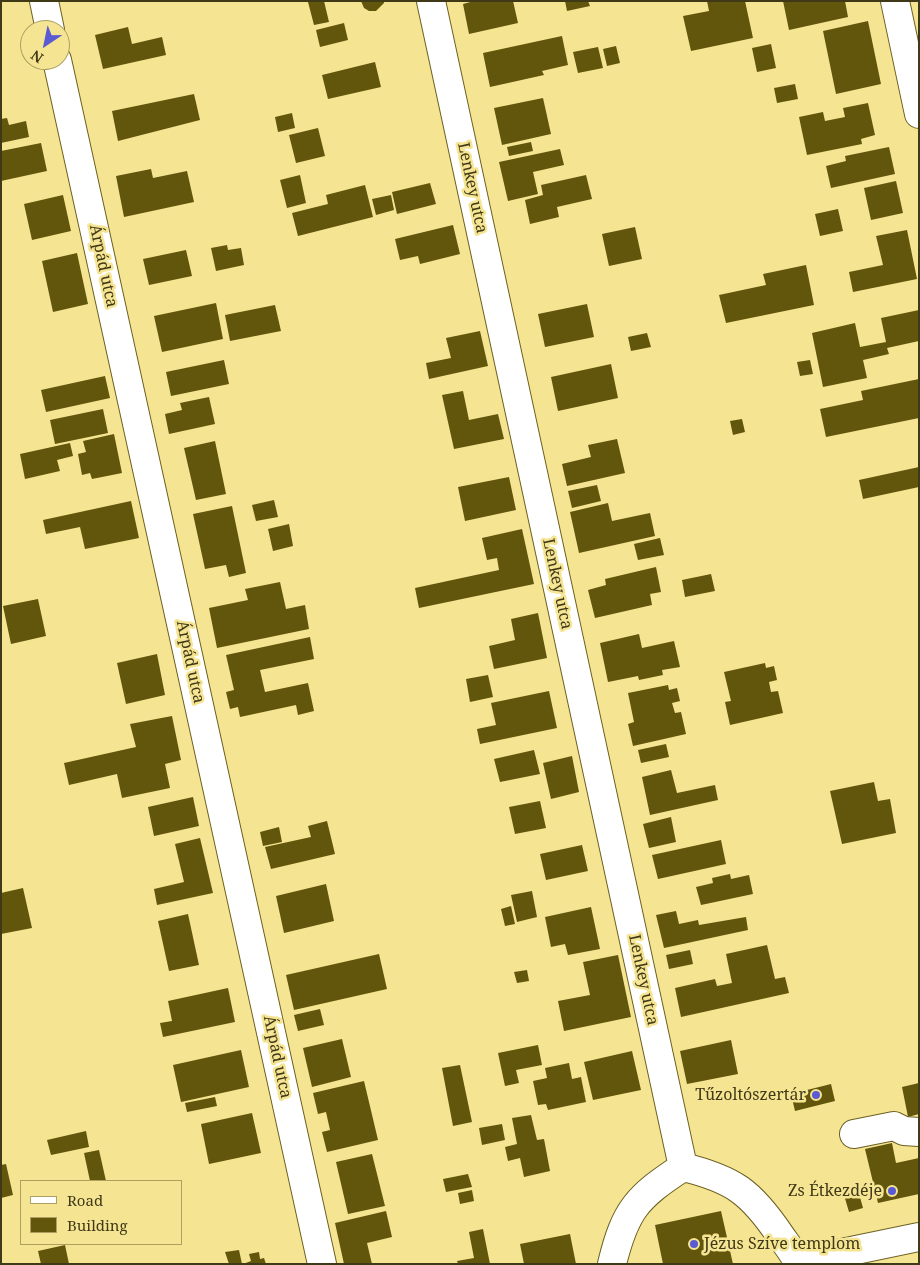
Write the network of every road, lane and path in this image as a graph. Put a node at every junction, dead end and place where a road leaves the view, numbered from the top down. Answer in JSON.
{"nodes":[{"id":1,"x":44,"y":1,"type":"edge"},
{"id":2,"x":432,"y":1,"type":"edge"},
{"id":3,"x":895,"y":1,"type":"edge"},
{"id":4,"x":48,"y":20,"type":"edge"},
{"id":5,"x":59,"y":70,"type":"edge"},
{"id":6,"x":919,"y":114,"type":"edge"},
{"id":7,"x":919,"y":1132,"type":"edge"},
{"id":8,"x":854,"y":1134,"type":"dead end"},
{"id":9,"x":683,"y":1167,"type":"junction"},
{"id":10,"x":919,"y":1237,"type":"edge"},
{"id":11,"x":798,"y":1263,"type":"edge"},
{"id":12,"x":322,"y":1264,"type":"edge"},
{"id":13,"x":612,"y":1264,"type":"edge"}],
"edges":[{"from":1,"to":4,"type":"street"},
{"from":2,"to":9,"type":"street","name":"Lenkey utca"},
{"from":3,"to":6,"type":"street"},
{"from":5,"to":12,"type":"street","name":"Árpád utca"},
{"from":7,"to":8,"type":"street"},
{"from":9,"to":11,"type":"street"},
{"from":9,"to":13,"type":"street"},
{"from":10,"to":11,"type":"street"}]}
